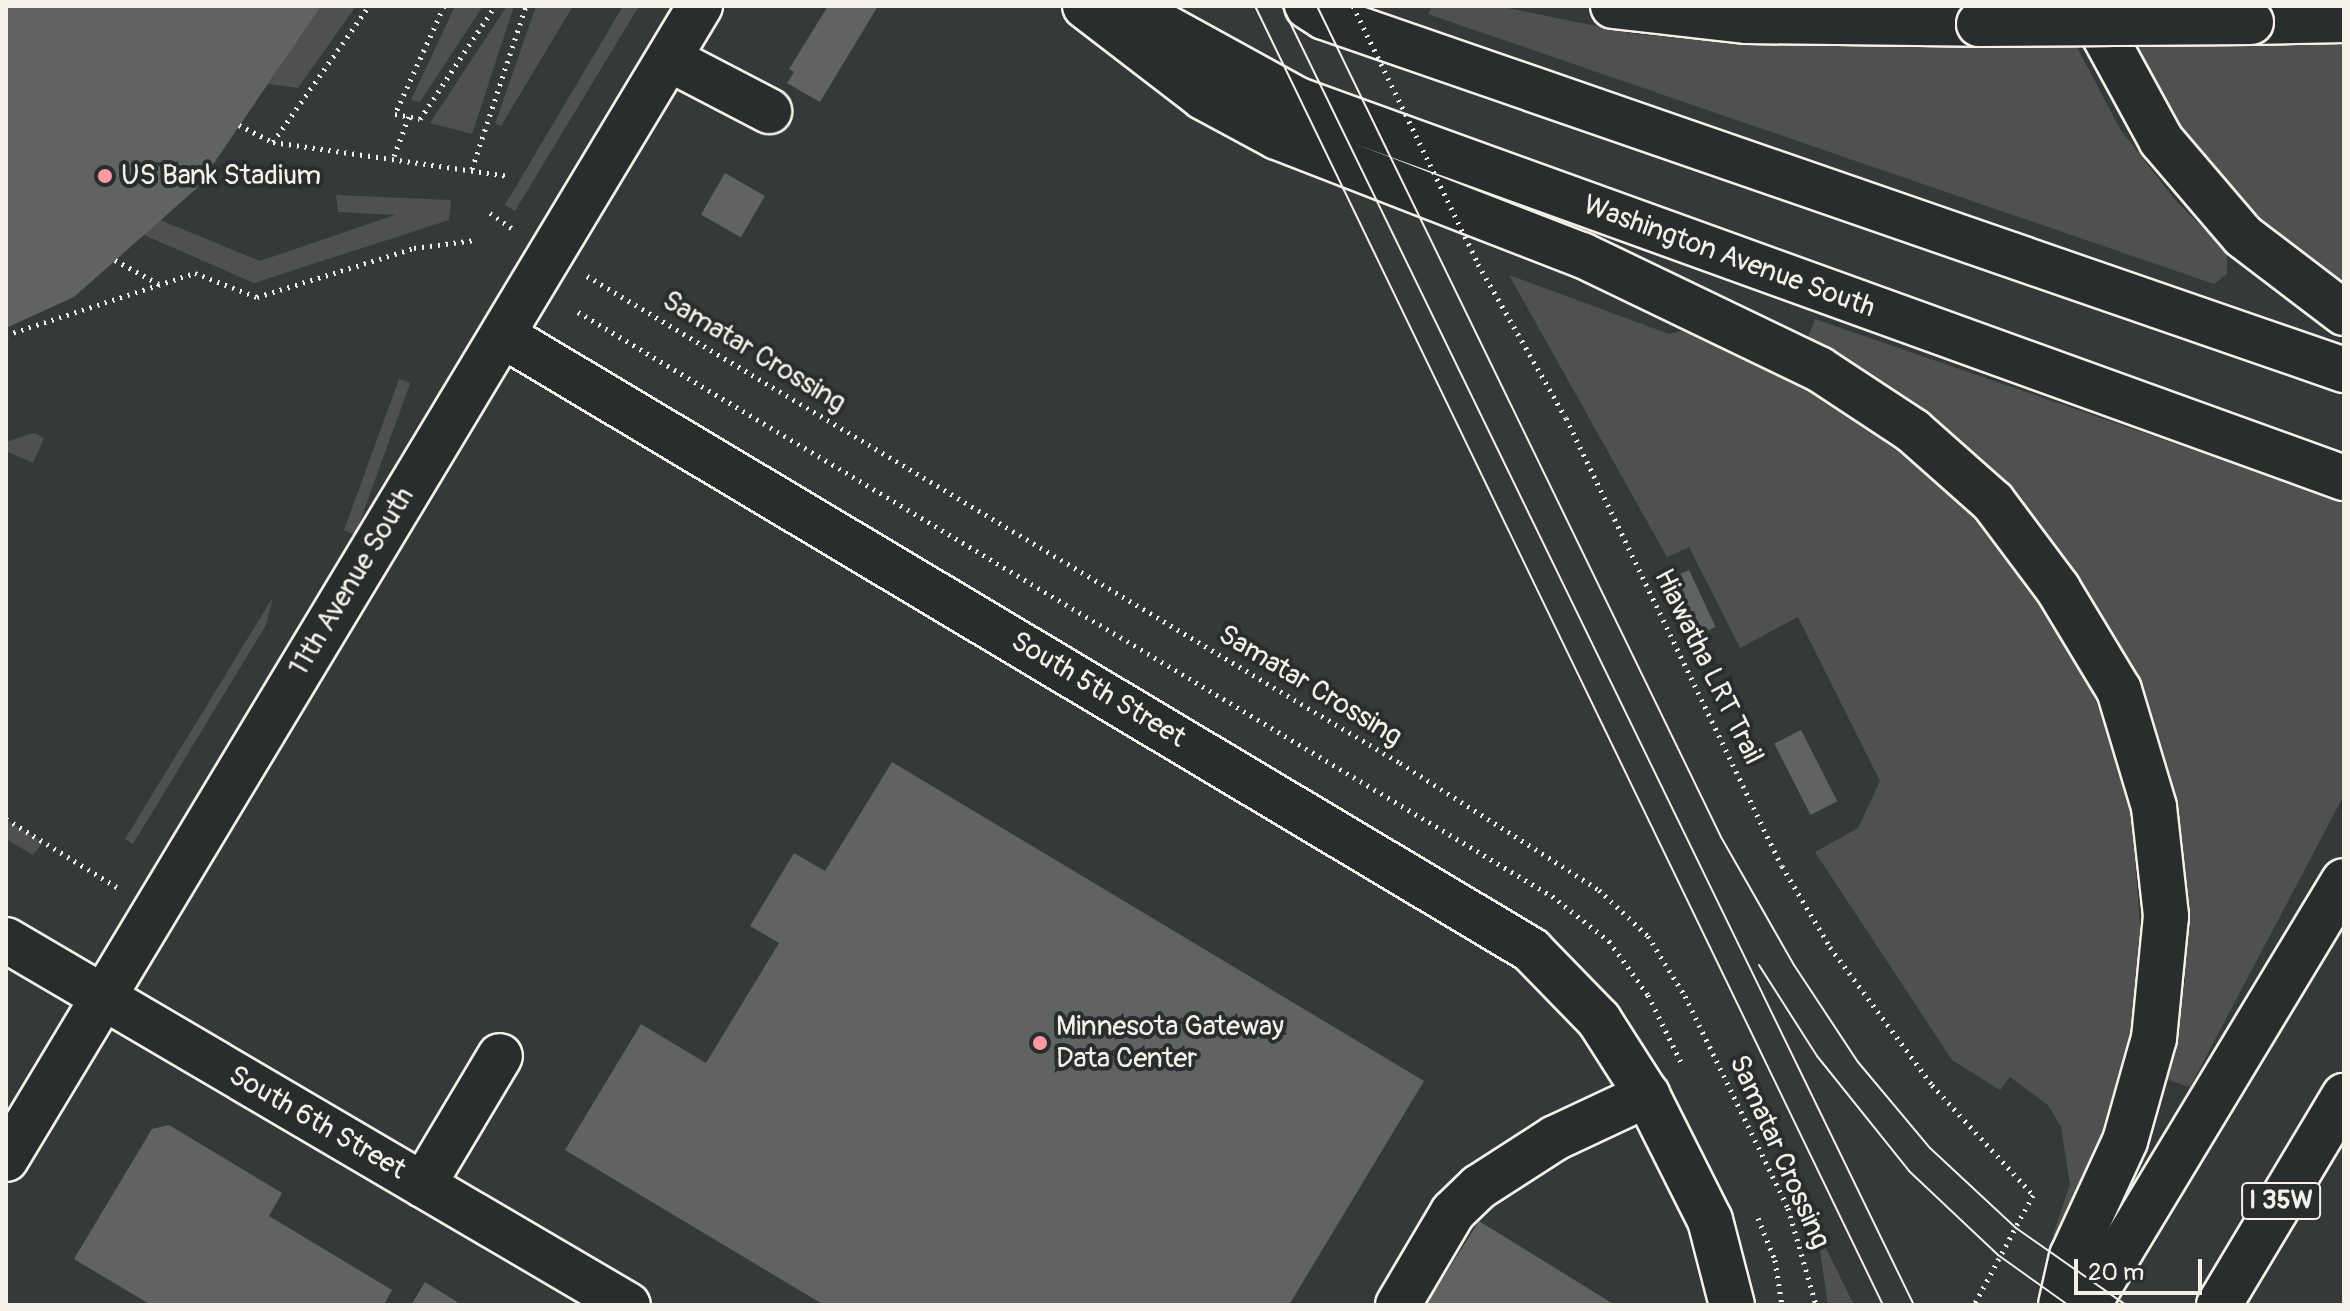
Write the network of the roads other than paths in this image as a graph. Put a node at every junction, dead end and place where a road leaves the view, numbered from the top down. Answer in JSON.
{"nodes":[{"id":1,"x":700,"y":6,"type":"edge"},
{"id":2,"x":1085,"y":6,"type":"edge"},
{"id":3,"x":1127,"y":6,"type":"edge"},
{"id":4,"x":1307,"y":6,"type":"edge"},
{"id":5,"x":1613,"y":6,"type":"edge"},
{"id":6,"x":2088,"y":6,"type":"edge"},
{"id":7,"x":2344,"y":20,"type":"edge"},
{"id":8,"x":2102,"y":26,"type":"edge"},
{"id":9,"x":669,"y":59,"type":"junction"},
{"id":10,"x":769,"y":111,"type":"dead end"},
{"id":11,"x":2344,"y":313,"type":"edge"},
{"id":12,"x":504,"y":336,"type":"junction"},
{"id":13,"x":2344,"y":370,"type":"edge"},
{"id":14,"x":2344,"y":478,"type":"edge"},
{"id":15,"x":2344,"y":881,"type":"edge"},
{"id":16,"x":6,"y":940,"type":"edge"},
{"id":17,"x":100,"y":997,"type":"junction"},
{"id":18,"x":500,"y":1056,"type":"dead end"},
{"id":19,"x":1647,"y":1095,"type":"junction"},
{"id":20,"x":2344,"y":1096,"type":"edge"},
{"id":21,"x":6,"y":1159,"type":"edge"},
{"id":22,"x":423,"y":1185,"type":"junction"},
{"id":23,"x":628,"y":1305,"type":"edge"},
{"id":24,"x":1398,"y":1305,"type":"edge"},
{"id":25,"x":1732,"y":1305,"type":"edge"},
{"id":26,"x":2061,"y":1305,"type":"edge"},
{"id":27,"x":2088,"y":1305,"type":"edge"},
{"id":28,"x":2219,"y":1305,"type":"edge"}],
"edges":[{"from":1,"to":9,"type":"main road","name":"11th Avenue South"},
{"from":2,"to":26,"type":"main road"},
{"from":3,"to":14,"type":"main road","name":"Washington Avenue South"},
{"from":4,"to":13,"type":"main road"},
{"from":5,"to":7,"type":"main road","bridge":true},
{"from":6,"to":8,"type":"main road"},
{"from":8,"to":11,"type":"main road"},
{"from":9,"to":10,"type":"main road"},
{"from":9,"to":12,"type":"main road","name":"11th Avenue South"},
{"from":12,"to":17,"type":"main road","name":"11th Avenue South"},
{"from":12,"to":19,"type":"main road","name":"South 5th Street"},
{"from":15,"to":27,"type":"main road"},
{"from":16,"to":17,"type":"main road","name":"South 6th Street"},
{"from":17,"to":21,"type":"main road","name":"11th Avenue South"},
{"from":17,"to":22,"type":"main road","name":"South 6th Street"},
{"from":18,"to":22,"type":"main road"},
{"from":19,"to":24,"type":"main road"},
{"from":19,"to":25,"type":"main road","name":"South 5th Street"},
{"from":20,"to":28,"type":"main road","number":"I 35W"},
{"from":22,"to":23,"type":"main road","name":"South 6th Street"}]}
